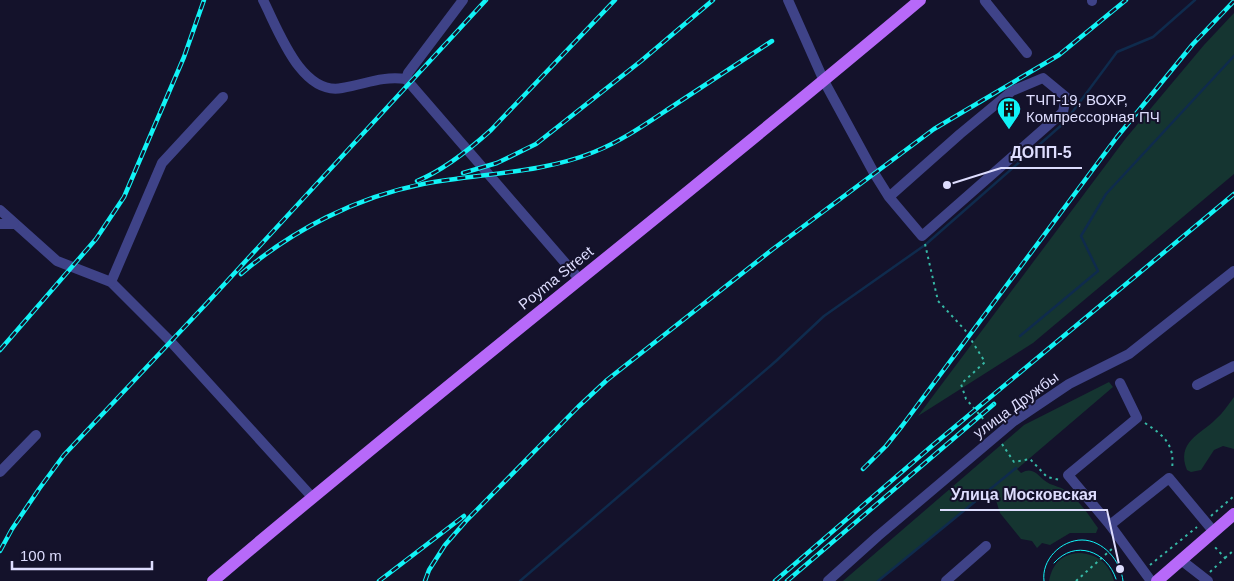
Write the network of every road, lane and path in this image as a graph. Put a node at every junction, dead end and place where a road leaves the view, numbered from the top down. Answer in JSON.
{"nodes":[{"id":1,"x":263,"y":0,"type":"edge"},
{"id":2,"x":463,"y":0,"type":"edge"},
{"id":3,"x":788,"y":0,"type":"edge"},
{"id":4,"x":920,"y":0,"type":"edge"},
{"id":5,"x":986,"y":0,"type":"edge"},
{"id":6,"x":1027,"y":53,"type":"dead end"},
{"id":7,"x":406,"y":79,"type":"junction"},
{"id":8,"x":824,"y":82,"type":"junction"},
{"id":9,"x":223,"y":97,"type":"dead end"},
{"id":10,"x":888,"y":197,"type":"junction"},
{"id":11,"x":0,"y":210,"type":"edge"},
{"id":12,"x":0,"y":224,"type":"edge"},
{"id":13,"x":14,"y":224,"type":"junction"},
{"id":14,"x":922,"y":236,"type":"junction"},
{"id":15,"x":1234,"y":272,"type":"edge"},
{"id":16,"x":580,"y":280,"type":"junction"},
{"id":17,"x":110,"y":282,"type":"junction"},
{"id":18,"x":1234,"y":366,"type":"edge"},
{"id":19,"x":1120,"y":382,"type":"dead end"},
{"id":20,"x":1198,"y":385,"type":"dead end"},
{"id":21,"x":1137,"y":418,"type":"junction"},
{"id":22,"x":36,"y":435,"type":"dead end"},
{"id":23,"x":997,"y":435,"type":"junction"},
{"id":24,"x":0,"y":472,"type":"edge"},
{"id":25,"x":1169,"y":478,"type":"junction"},
{"id":26,"x":1066,"y":482,"type":"dead end"},
{"id":27,"x":1234,"y":496,"type":"edge"},
{"id":28,"x":312,"y":497,"type":"junction"},
{"id":29,"x":1234,"y":514,"type":"edge"},
{"id":30,"x":1205,"y":521,"type":"junction"},
{"id":31,"x":1110,"y":526,"type":"junction"},
{"id":32,"x":1214,"y":532,"type":"junction"},
{"id":33,"x":1121,"y":540,"type":"junction"},
{"id":34,"x":986,"y":546,"type":"dead end"},
{"id":35,"x":1234,"y":550,"type":"edge"},
{"id":36,"x":1225,"y":558,"type":"dead end"},
{"id":37,"x":1181,"y":560,"type":"junction"},
{"id":38,"x":213,"y":581,"type":"edge"},
{"id":39,"x":828,"y":581,"type":"edge"},
{"id":40,"x":946,"y":581,"type":"edge"},
{"id":41,"x":1076,"y":581,"type":"edge"},
{"id":42,"x":1151,"y":581,"type":"edge"},
{"id":43,"x":1157,"y":581,"type":"edge"},
{"id":44,"x":1208,"y":581,"type":"edge"}],
"edges":[{"from":1,"to":7,"type":"street"},
{"from":2,"to":7,"type":"street"},
{"from":3,"to":8,"type":"street"},
{"from":4,"to":8,"type":"main road","name":"Poyma Street"},
{"from":5,"to":6,"type":"street"},
{"from":7,"to":16,"type":"street"},
{"from":8,"to":10,"type":"street"},
{"from":8,"to":16,"type":"main road","name":"Poyma Street"},
{"from":9,"to":17,"type":"street"},
{"from":10,"to":14,"type":"street"},
{"from":10,"to":14,"type":"street"},
{"from":11,"to":13,"type":"street"},
{"from":12,"to":13,"type":"street"},
{"from":13,"to":17,"type":"street"},
{"from":14,"to":23,"type":"path"},
{"from":15,"to":23,"type":"street","name":"улица Дружбы"},
{"from":16,"to":28,"type":"main road","name":"Poyma Street"},
{"from":17,"to":28,"type":"street"},
{"from":18,"to":20,"type":"street"},
{"from":19,"to":21,"type":"street"},
{"from":21,"to":25,"type":"path"},
{"from":21,"to":31,"type":"street"},
{"from":22,"to":24,"type":"street"},
{"from":23,"to":26,"type":"path"},
{"from":23,"to":39,"type":"street","name":"улица Дружбы"},
{"from":25,"to":30,"type":"street"},
{"from":25,"to":31,"type":"street"},
{"from":27,"to":30,"type":"path"},
{"from":28,"to":38,"type":"main road","name":"Poyma Street"},
{"from":29,"to":32,"type":"main road"},
{"from":30,"to":32,"type":"street"},
{"from":31,"to":33,"type":"street"},
{"from":32,"to":37,"type":"main road"},
{"from":33,"to":41,"type":"path"},
{"from":33,"to":42,"type":"street"},
{"from":34,"to":40,"type":"street"},
{"from":35,"to":36,"type":"path"},
{"from":37,"to":43,"type":"main road"},
{"from":37,"to":44,"type":"street"}]}
